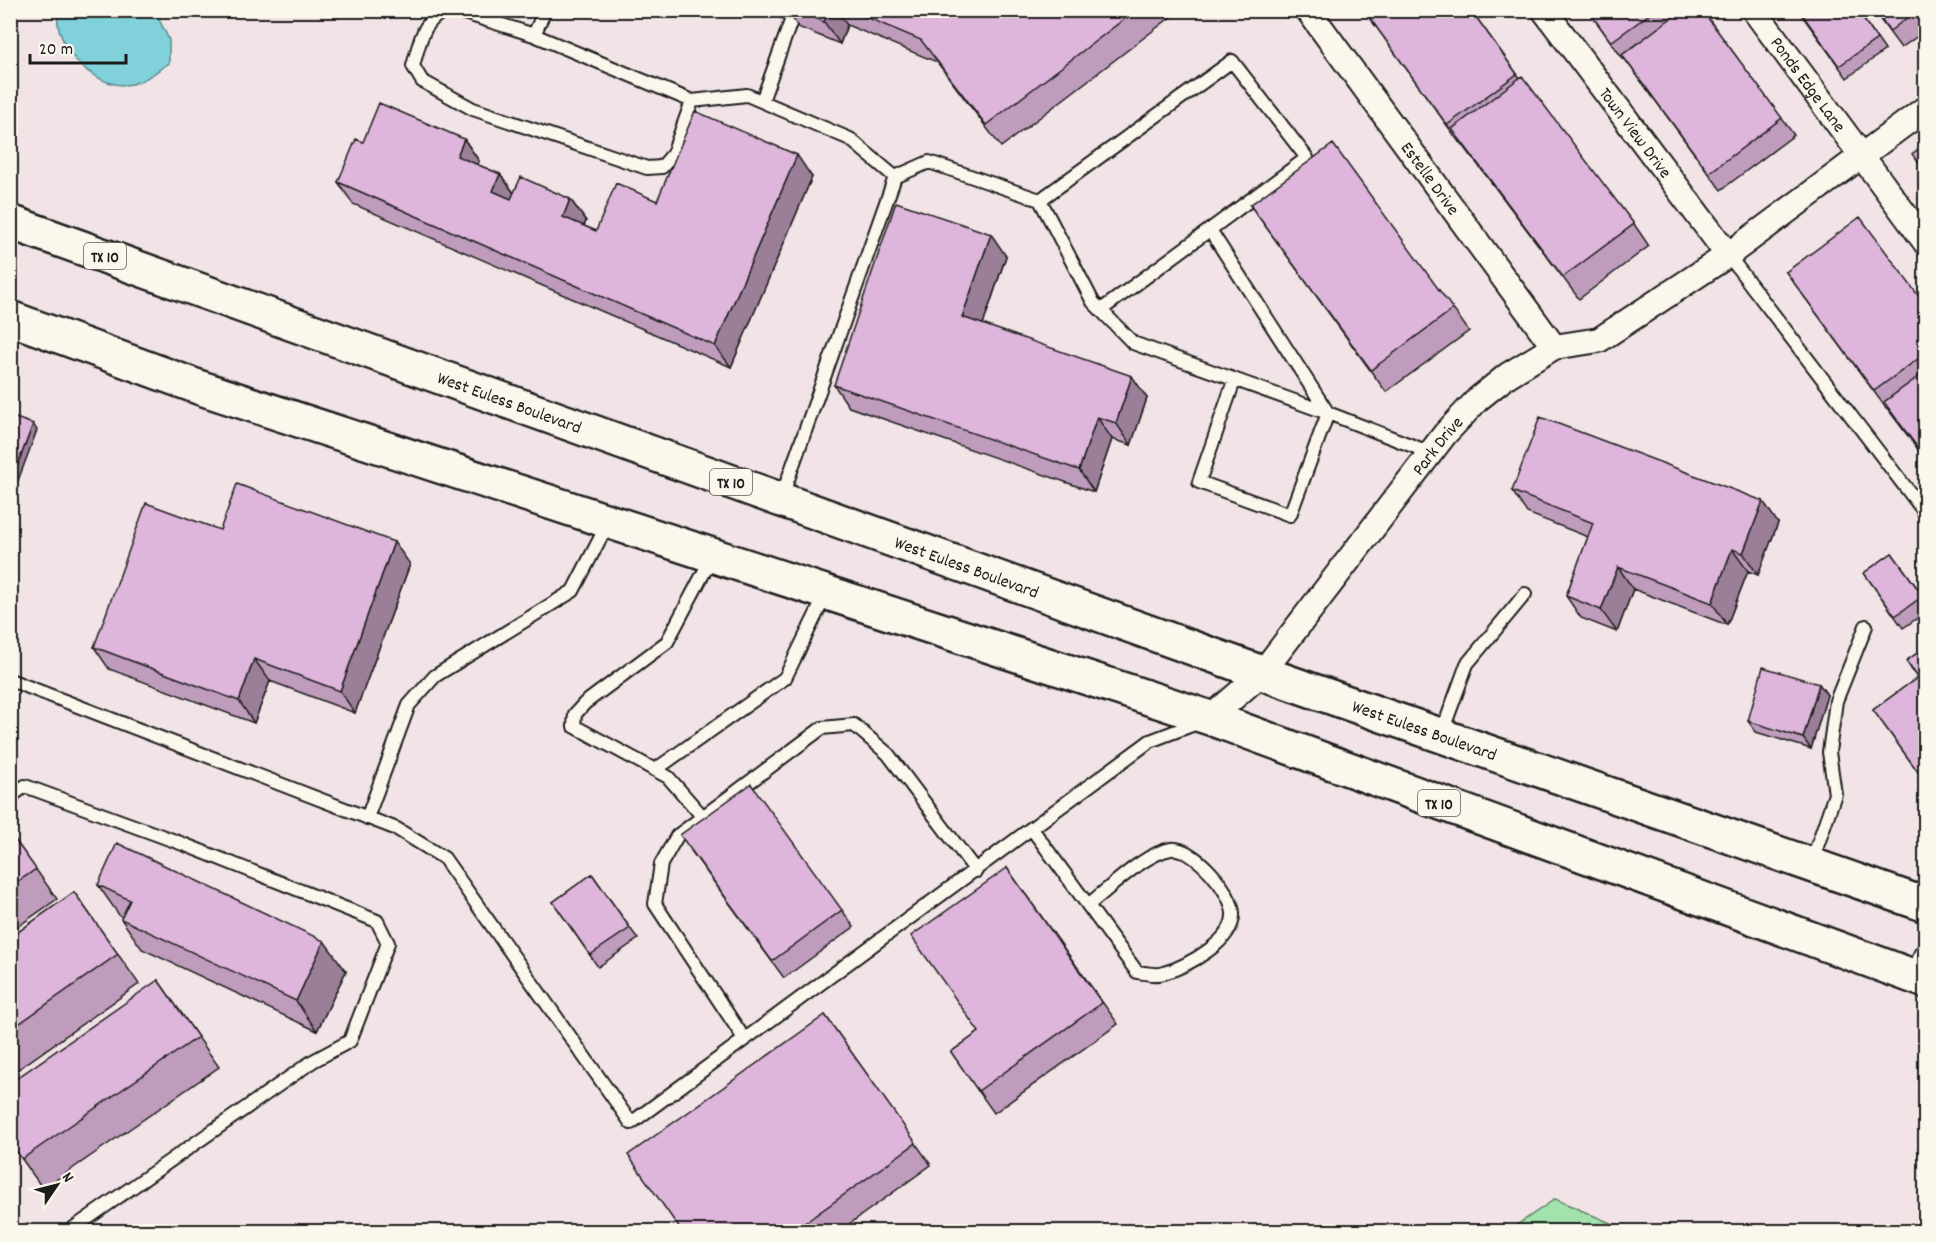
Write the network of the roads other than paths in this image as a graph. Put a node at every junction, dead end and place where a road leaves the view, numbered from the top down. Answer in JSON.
{"nodes":[{"id":1,"x":448,"y":10,"type":"edge"},
{"id":2,"x":455,"y":10,"type":"edge"},
{"id":3,"x":544,"y":10,"type":"edge"},
{"id":4,"x":779,"y":10,"type":"edge"},
{"id":5,"x":1308,"y":10,"type":"edge"},
{"id":6,"x":1544,"y":10,"type":"edge"},
{"id":7,"x":1754,"y":10,"type":"edge"},
{"id":8,"x":794,"y":13,"type":"edge"},
{"id":9,"x":534,"y":35,"type":"junction"},
{"id":10,"x":692,"y":101,"type":"junction"},
{"id":11,"x":762,"y":101,"type":"junction"},
{"id":12,"x":1926,"y":108,"type":"edge"},
{"id":13,"x":1862,"y":155,"type":"junction"},
{"id":14,"x":895,"y":177,"type":"junction"},
{"id":15,"x":1040,"y":200,"type":"junction"},
{"id":16,"x":10,"y":222,"type":"edge"},
{"id":17,"x":1210,"y":230,"type":"junction"},
{"id":18,"x":1926,"y":243,"type":"edge"},
{"id":19,"x":1728,"y":255,"type":"junction"},
{"id":20,"x":1101,"y":310,"type":"junction"},
{"id":21,"x":10,"y":318,"type":"edge"},
{"id":22,"x":1554,"y":347,"type":"junction"},
{"id":23,"x":1234,"y":381,"type":"junction"},
{"id":24,"x":1328,"y":413,"type":"junction"},
{"id":25,"x":1431,"y":453,"type":"junction"},
{"id":26,"x":780,"y":500,"type":"junction"},
{"id":27,"x":1926,"y":514,"type":"edge"},
{"id":28,"x":608,"y":522,"type":"junction"},
{"id":29,"x":712,"y":556,"type":"junction"},
{"id":30,"x":826,"y":594,"type":"junction"},
{"id":31,"x":1525,"y":594,"type":"dead end"},
{"id":32,"x":1866,"y":626,"type":"dead end"},
{"id":33,"x":1262,"y":673,"type":"junction"},
{"id":34,"x":10,"y":680,"type":"edge"},
{"id":35,"x":1210,"y":718,"type":"junction"},
{"id":36,"x":1441,"y":735,"type":"junction"},
{"id":37,"x":655,"y":770,"type":"junction"},
{"id":38,"x":10,"y":797,"type":"edge"},
{"id":39,"x":703,"y":817,"type":"junction"},
{"id":40,"x":367,"y":818,"type":"junction"},
{"id":41,"x":1032,"y":829,"type":"junction"},
{"id":42,"x":1811,"y":865,"type":"junction"},
{"id":43,"x":976,"y":871,"type":"junction"},
{"id":44,"x":1088,"y":905,"type":"junction"},
{"id":45,"x":1926,"y":905,"type":"edge"},
{"id":46,"x":1924,"y":972,"type":"edge"},
{"id":47,"x":746,"y":1040,"type":"junction"},
{"id":48,"x":68,"y":1232,"type":"edge"}],
"edges":[{"from":1,"to":10,"type":"lane"},
{"from":2,"to":9,"type":"lane"},
{"from":3,"to":9,"type":"lane"},
{"from":4,"to":8,"type":"lane"},
{"from":5,"to":22,"type":"street","name":"Estelle Drive"},
{"from":6,"to":19,"type":"street","name":"Town View Drive"},
{"from":7,"to":13,"type":"street","name":"Ponds Edge Lane"},
{"from":8,"to":11,"type":"lane"},
{"from":9,"to":10,"type":"lane"},
{"from":10,"to":11,"type":"lane"},
{"from":11,"to":14,"type":"lane"},
{"from":12,"to":13,"type":"street","name":"Park Drive"},
{"from":13,"to":18,"type":"street","name":"Ponds Edge Lane"},
{"from":13,"to":19,"type":"street","name":"Park Drive"},
{"from":14,"to":15,"type":"lane"},
{"from":14,"to":26,"type":"lane"},
{"from":15,"to":17,"type":"lane"},
{"from":15,"to":20,"type":"lane"},
{"from":16,"to":26,"type":"main road","name":"West Euless Boulevard","number":"TX 10"},
{"from":17,"to":20,"type":"lane"},
{"from":17,"to":24,"type":"lane"},
{"from":19,"to":22,"type":"street","name":"Park Drive"},
{"from":19,"to":27,"type":"lane"},
{"from":20,"to":23,"type":"lane"},
{"from":21,"to":28,"type":"main road","number":"TX 10"},
{"from":22,"to":25,"type":"street","name":"Park Drive"},
{"from":23,"to":24,"type":"lane"},
{"from":23,"to":24,"type":"lane"},
{"from":24,"to":25,"type":"lane"},
{"from":25,"to":33,"type":"street","name":"Park Drive"},
{"from":26,"to":33,"type":"main road","name":"West Euless Boulevard","number":"TX 10"},
{"from":28,"to":29,"type":"main road","number":"TX 10"},
{"from":28,"to":40,"type":"lane"},
{"from":29,"to":30,"type":"main road","number":"TX 10"},
{"from":29,"to":37,"type":"lane"},
{"from":30,"to":35,"type":"main road","number":"TX 10"},
{"from":30,"to":37,"type":"lane"},
{"from":31,"to":36,"type":"lane"},
{"from":32,"to":42,"type":"lane"},
{"from":33,"to":35,"type":"street","name":"Park Drive"},
{"from":33,"to":36,"type":"main road","name":"West Euless Boulevard","number":"TX 10"},
{"from":34,"to":40,"type":"lane"},
{"from":35,"to":41,"type":"lane"},
{"from":35,"to":46,"type":"main road","number":"TX 10"},
{"from":36,"to":42,"type":"main road","name":"West Euless Boulevard","number":"TX 10"},
{"from":37,"to":39,"type":"lane"},
{"from":38,"to":48,"type":"lane"},
{"from":39,"to":43,"type":"lane"},
{"from":39,"to":47,"type":"lane"},
{"from":40,"to":47,"type":"lane"},
{"from":41,"to":43,"type":"lane"},
{"from":41,"to":44,"type":"lane"},
{"from":42,"to":45,"type":"main road","name":"West Euless Boulevard","number":"TX 10"},
{"from":43,"to":47,"type":"lane"},
{"from":44,"to":44,"type":"lane"}]}
